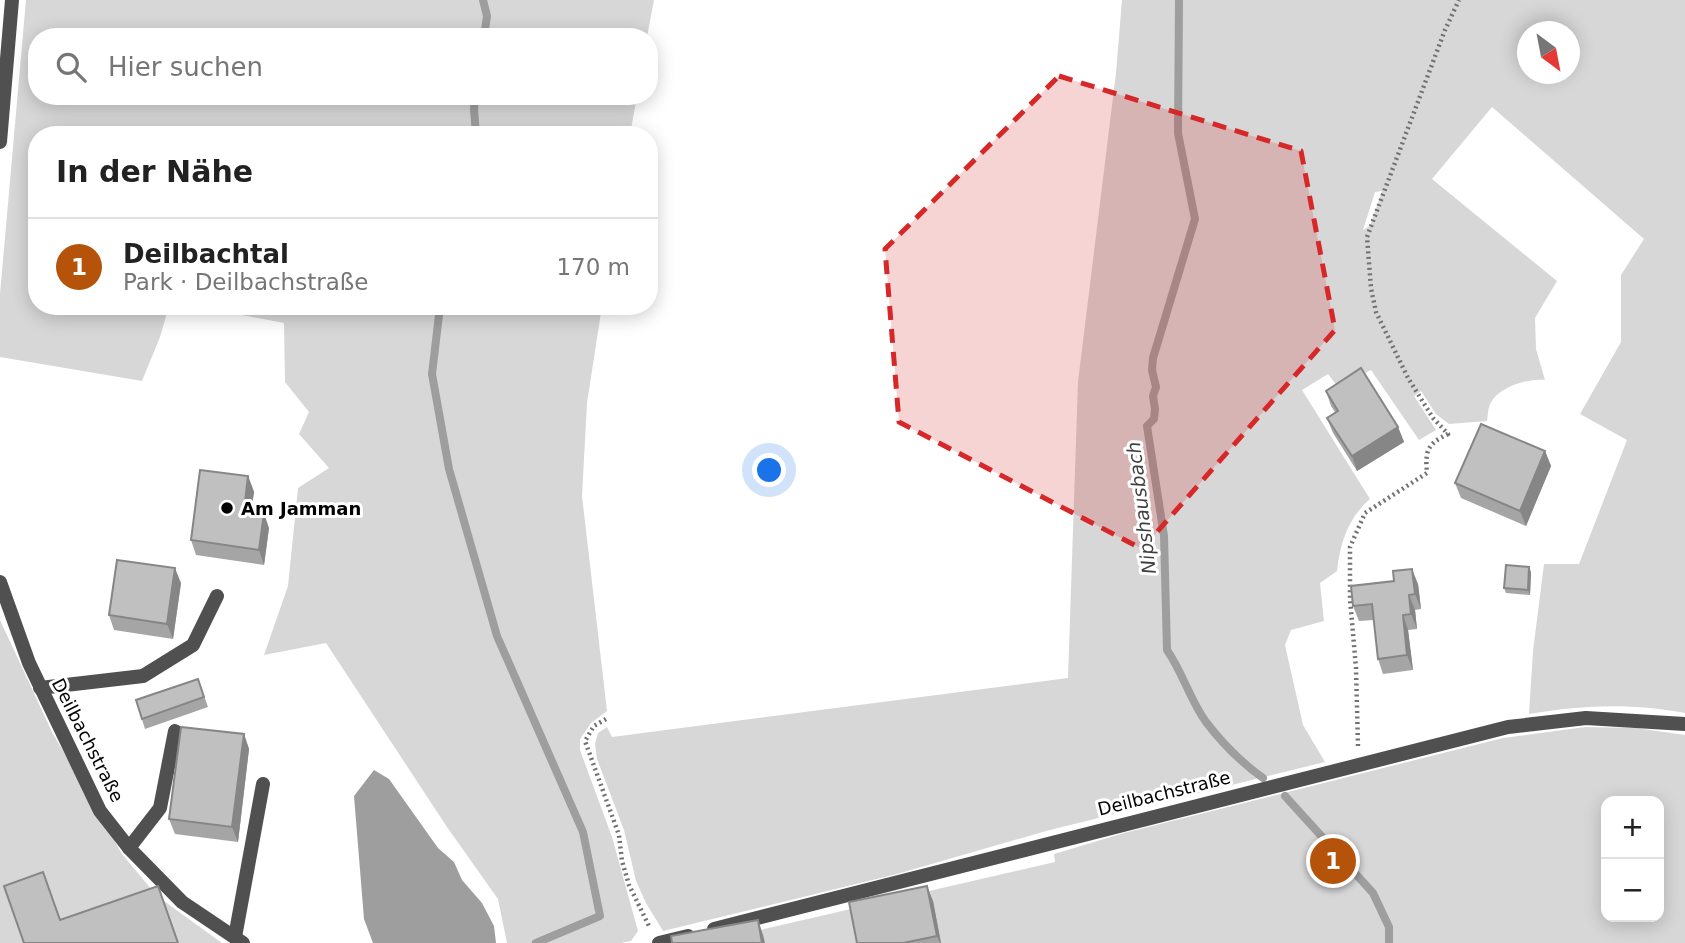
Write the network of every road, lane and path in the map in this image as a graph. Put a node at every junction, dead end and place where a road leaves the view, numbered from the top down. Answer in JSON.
{"nodes":[{"id":1,"x":12,"y":0,"type":"edge"},
{"id":2,"x":1459,"y":0,"type":"edge"},
{"id":3,"x":0,"y":142,"type":"edge"},
{"id":4,"x":1,"y":587,"type":"edge"},
{"id":5,"x":217,"y":596,"type":"dead end"},
{"id":6,"x":40,"y":688,"type":"junction"},
{"id":7,"x":606,"y":719,"type":"dead end"},
{"id":8,"x":1685,"y":724,"type":"edge"},
{"id":9,"x":175,"y":731,"type":"dead end"},
{"id":10,"x":1359,"y":763,"type":"junction"},
{"id":11,"x":263,"y":784,"type":"dead end"},
{"id":12,"x":129,"y":849,"type":"junction"},
{"id":13,"x":655,"y":937,"type":"edge"},
{"id":14,"x":239,"y":940,"type":"edge"}],
"edges":[{"from":1,"to":3,"type":"street"},
{"from":2,"to":10,"type":"path"},
{"from":4,"to":6,"type":"street","name":"Deilbachstraße"},
{"from":5,"to":6,"type":"street"},
{"from":6,"to":12,"type":"street","name":"Deilbachstraße"},
{"from":7,"to":13,"type":"path"},
{"from":8,"to":10,"type":"street","name":"Deilbachstraße"},
{"from":9,"to":12,"type":"street"},
{"from":10,"to":13,"type":"street","name":"Deilbachstraße"},
{"from":11,"to":14,"type":"street"},
{"from":12,"to":14,"type":"street","name":"Deilbachstraße"}]}
